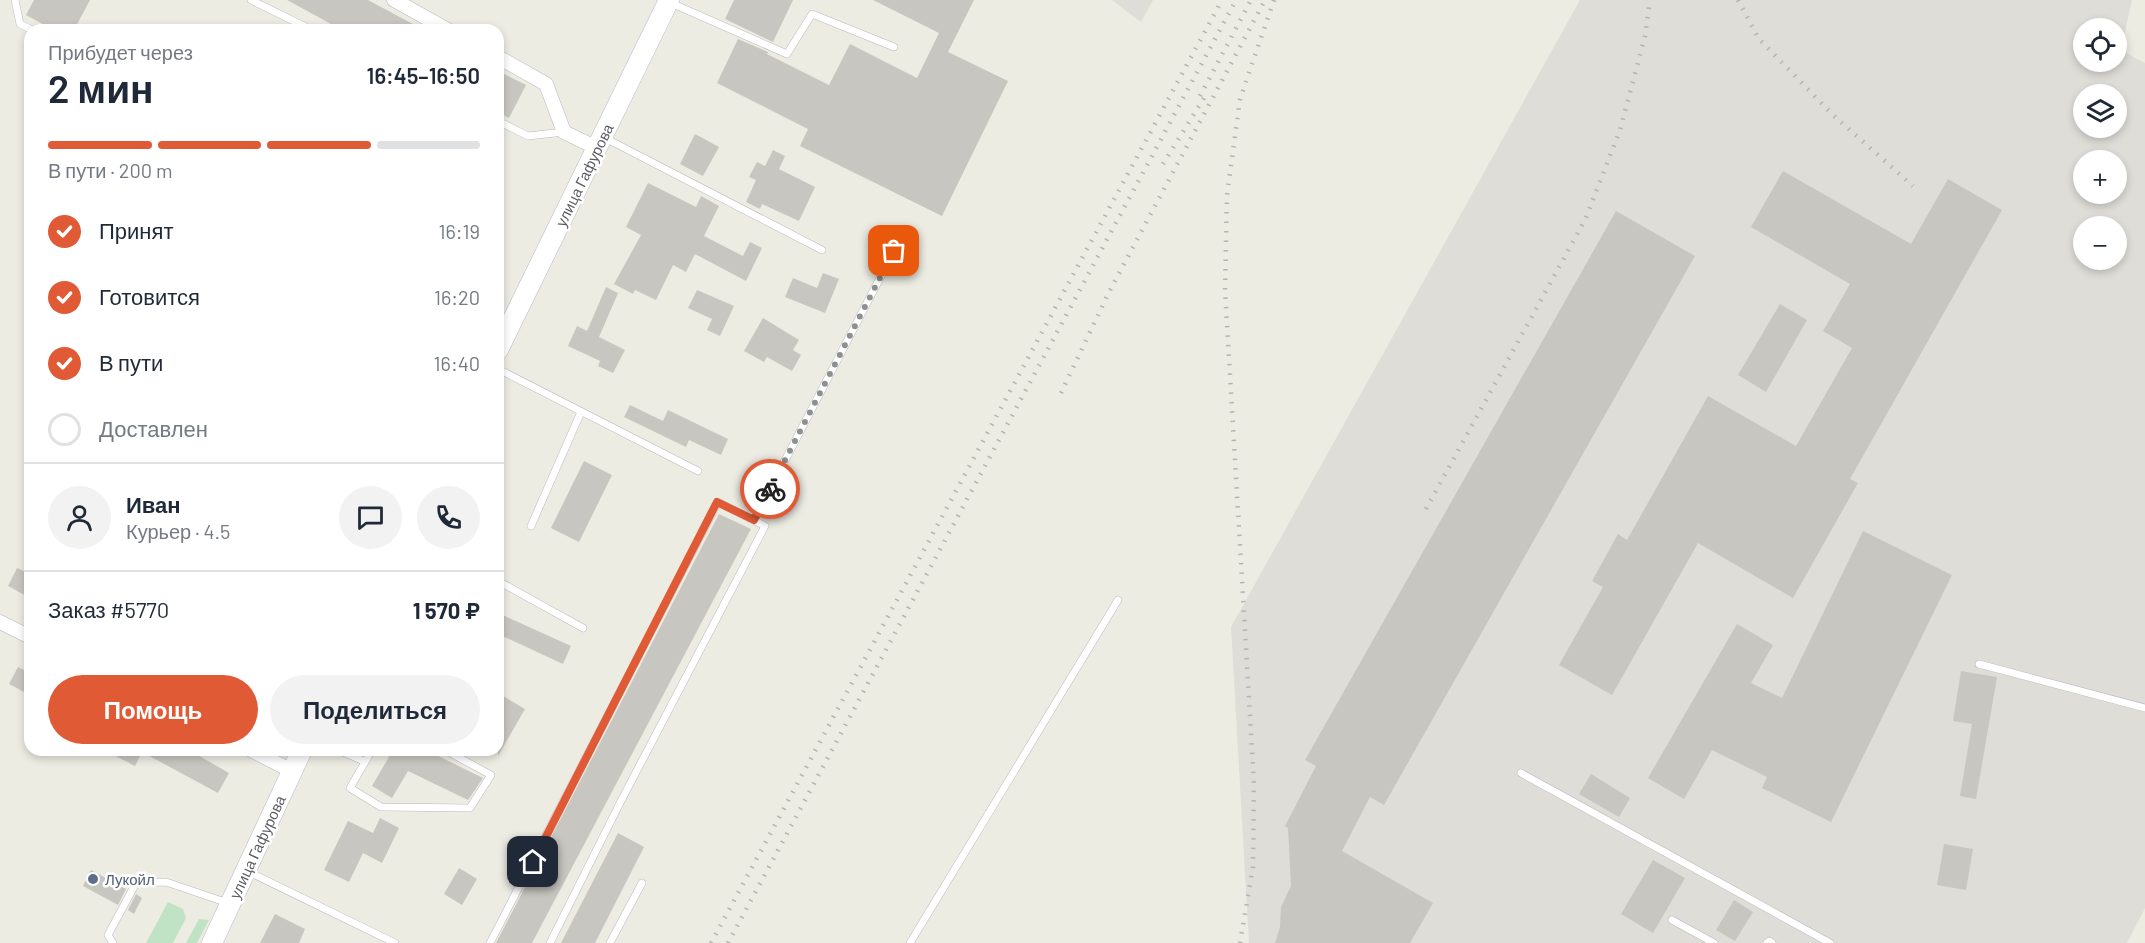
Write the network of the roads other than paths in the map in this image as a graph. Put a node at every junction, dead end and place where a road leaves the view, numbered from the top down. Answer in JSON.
{"nodes":[{"id":1,"x":15,"y":0,"type":"edge"},
{"id":2,"x":251,"y":0,"type":"edge"},
{"id":3,"x":394,"y":0,"type":"edge"},
{"id":4,"x":669,"y":1,"type":"edge"},
{"id":5,"x":300,"y":24,"type":"edge"},
{"id":6,"x":437,"y":24,"type":"edge"},
{"id":7,"x":24,"y":26,"type":"edge"},
{"id":8,"x":894,"y":47,"type":"dead end"},
{"id":9,"x":504,"y":60,"type":"edge"},
{"id":10,"x":504,"y":124,"type":"edge"},
{"id":11,"x":564,"y":132,"type":"junction"},
{"id":12,"x":600,"y":143,"type":"junction"},
{"id":13,"x":822,"y":250,"type":"dead end"},
{"id":14,"x":894,"y":251,"type":"dead end"},
{"id":15,"x":504,"y":338,"type":"edge"},
{"id":16,"x":504,"y":372,"type":"edge"},
{"id":17,"x":581,"y":412,"type":"junction"},
{"id":18,"x":698,"y":471,"type":"dead end"},
{"id":19,"x":754,"y":520,"type":"junction"},
{"id":20,"x":531,"y":526,"type":"dead end"},
{"id":21,"x":504,"y":584,"type":"edge"},
{"id":22,"x":1118,"y":600,"type":"dead end"},
{"id":23,"x":0,"y":622,"type":"edge"},
{"id":24,"x":584,"y":628,"type":"dead end"},
{"id":25,"x":24,"y":634,"type":"edge"},
{"id":26,"x":1979,"y":664,"type":"dead end"},
{"id":27,"x":2145,"y":708,"type":"edge"},
{"id":28,"x":263,"y":756,"type":"edge"},
{"id":29,"x":299,"y":756,"type":"edge"},
{"id":30,"x":352,"y":756,"type":"edge"},
{"id":31,"x":368,"y":756,"type":"edge"},
{"id":32,"x":456,"y":756,"type":"edge"},
{"id":33,"x":364,"y":761,"type":"junction"},
{"id":34,"x":292,"y":771,"type":"junction"},
{"id":35,"x":1521,"y":773,"type":"dead end"},
{"id":36,"x":246,"y":871,"type":"junction"},
{"id":37,"x":642,"y":883,"type":"dead end"},
{"id":38,"x":231,"y":904,"type":"junction"},
{"id":39,"x":1672,"y":920,"type":"dead end"},
{"id":40,"x":113,"y":943,"type":"edge"},
{"id":41,"x":212,"y":943,"type":"edge"},
{"id":42,"x":395,"y":943,"type":"edge"},
{"id":43,"x":490,"y":943,"type":"edge"},
{"id":44,"x":550,"y":943,"type":"edge"},
{"id":45,"x":610,"y":943,"type":"edge"},
{"id":46,"x":910,"y":943,"type":"edge"},
{"id":47,"x":1714,"y":943,"type":"edge"},
{"id":48,"x":1830,"y":943,"type":"edge"}],
"edges":[{"from":1,"to":7,"type":"lane"},
{"from":2,"to":5,"type":"lane"},
{"from":3,"to":6,"type":"street"},
{"from":4,"to":8,"type":"lane"},
{"from":4,"to":12,"type":"main road","name":"улица Гафурова"},
{"from":9,"to":11,"type":"street"},
{"from":10,"to":11,"type":"lane"},
{"from":11,"to":12,"type":"street"},
{"from":12,"to":13,"type":"lane"},
{"from":12,"to":15,"type":"main road","name":"улица Гафурова"},
{"from":14,"to":19,"type":"lane"},
{"from":16,"to":17,"type":"lane"},
{"from":17,"to":18,"type":"lane"},
{"from":17,"to":20,"type":"lane"},
{"from":19,"to":43,"type":"lane"},
{"from":19,"to":44,"type":"lane"},
{"from":21,"to":24,"type":"lane"},
{"from":22,"to":46,"type":"lane"},
{"from":23,"to":25,"type":"street"},
{"from":26,"to":27,"type":"lane"},
{"from":28,"to":34,"type":"street"},
{"from":29,"to":34,"type":"main road","name":"улица Гафурова"},
{"from":30,"to":33,"type":"lane"},
{"from":31,"to":33,"type":"lane"},
{"from":32,"to":33,"type":"lane"},
{"from":34,"to":36,"type":"main road","name":"улица Гафурова"},
{"from":35,"to":48,"type":"lane"},
{"from":36,"to":38,"type":"main road","name":"улица Гафурова"},
{"from":36,"to":42,"type":"lane"},
{"from":37,"to":45,"type":"lane"},
{"from":38,"to":40,"type":"lane"},
{"from":38,"to":41,"type":"main road","name":"улица Гафурова"},
{"from":39,"to":47,"type":"lane"}]}
